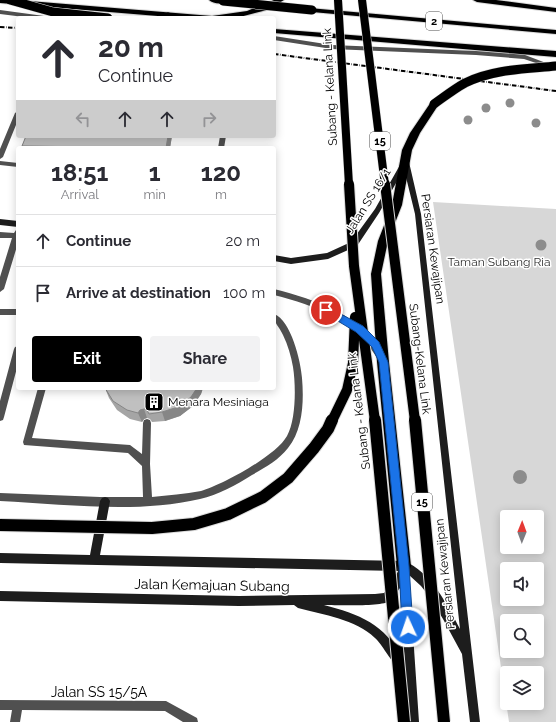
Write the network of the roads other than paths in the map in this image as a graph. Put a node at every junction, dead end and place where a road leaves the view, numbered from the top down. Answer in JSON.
{"nodes":[{"id":1,"x":10,"y":0,"type":"edge"},
{"id":2,"x":62,"y":0,"type":"edge"},
{"id":3,"x":213,"y":0,"type":"edge"},
{"id":4,"x":280,"y":0,"type":"edge"},
{"id":5,"x":338,"y":0,"type":"edge"},
{"id":6,"x":362,"y":0,"type":"edge"},
{"id":7,"x":477,"y":0,"type":"edge"},
{"id":8,"x":0,"y":1,"type":"edge"},
{"id":9,"x":223,"y":1,"type":"edge"},
{"id":10,"x":119,"y":10,"type":"junction"},
{"id":11,"x":556,"y":10,"type":"edge"},
{"id":12,"x":0,"y":12,"type":"edge"},
{"id":13,"x":168,"y":14,"type":"junction"},
{"id":14,"x":29,"y":16,"type":"edge"},
{"id":15,"x":90,"y":16,"type":"edge"},
{"id":16,"x":164,"y":16,"type":"edge"},
{"id":17,"x":190,"y":16,"type":"edge"},
{"id":18,"x":239,"y":16,"type":"edge"},
{"id":19,"x":276,"y":31,"type":"edge"},
{"id":20,"x":556,"y":32,"type":"edge"},
{"id":21,"x":276,"y":38,"type":"edge"},
{"id":22,"x":556,"y":54,"type":"edge"},
{"id":23,"x":556,"y":67,"type":"edge"},
{"id":24,"x":16,"y":118,"type":"edge"},
{"id":25,"x":0,"y":158,"type":"edge"},
{"id":26,"x":405,"y":161,"type":"junction"},
{"id":27,"x":0,"y":164,"type":"edge"},
{"id":28,"x":16,"y":165,"type":"edge"},
{"id":29,"x":0,"y":222,"type":"edge"},
{"id":30,"x":16,"y":224,"type":"edge"},
{"id":31,"x":0,"y":235,"type":"edge"},
{"id":32,"x":16,"y":235,"type":"edge"},
{"id":33,"x":16,"y":241,"type":"edge"},
{"id":34,"x":276,"y":258,"type":"edge"},
{"id":35,"x":354,"y":266,"type":"junction"},
{"id":36,"x":0,"y":289,"type":"edge"},
{"id":37,"x":276,"y":293,"type":"edge"},
{"id":38,"x":0,"y":312,"type":"edge"},
{"id":39,"x":16,"y":312,"type":"edge"},
{"id":40,"x":276,"y":320,"type":"edge"},
{"id":41,"x":16,"y":357,"type":"edge"},
{"id":42,"x":383,"y":362,"type":"junction"},
{"id":43,"x":41,"y":390,"type":"edge"},
{"id":44,"x":0,"y":417,"type":"edge"},
{"id":45,"x":147,"y":423,"type":"edge"},
{"id":46,"x":146,"y":464,"type":"junction"},
{"id":47,"x":0,"y":497,"type":"edge"},
{"id":48,"x":105,"y":501,"type":"junction"},
{"id":49,"x":148,"y":501,"type":"junction"},
{"id":50,"x":0,"y":525,"type":"edge"},
{"id":51,"x":0,"y":558,"type":"edge"},
{"id":52,"x":94,"y":560,"type":"junction"},
{"id":53,"x":404,"y":566,"type":"junction"},
{"id":54,"x":0,"y":596,"type":"edge"},
{"id":55,"x":288,"y":600,"type":"junction"},
{"id":56,"x":467,"y":655,"type":"junction"},
{"id":57,"x":411,"y":688,"type":"junction"},
{"id":58,"x":0,"y":705,"type":"edge"},
{"id":59,"x":18,"y":705,"type":"junction"},
{"id":60,"x":15,"y":722,"type":"edge"},
{"id":61,"x":193,"y":722,"type":"edge"},
{"id":62,"x":404,"y":722,"type":"edge"},
{"id":63,"x":414,"y":722,"type":"edge"},
{"id":64,"x":444,"y":722,"type":"edge"},
{"id":65,"x":475,"y":722,"type":"edge"}],
"edges":[{"from":1,"to":15,"type":"highway","bridge":true},
{"from":2,"to":10,"type":"highway"},
{"from":3,"to":9,"type":"highway","number":"2"},
{"from":4,"to":18,"type":"highway"},
{"from":5,"to":35,"type":"main road","name":"Subang - Kelana Link","bridge":true},
{"from":6,"to":64,"type":"main road","name":"Subang-Kelana Link","number":"15","bridge":true},
{"from":7,"to":11,"type":"highway"},
{"from":8,"to":10,"type":"highway"},
{"from":9,"to":20,"type":"highway","number":"2","bridge":true},
{"from":10,"to":13,"type":"highway"},
{"from":12,"to":14,"type":"street"},
{"from":13,"to":16,"type":"street"},
{"from":13,"to":17,"type":"highway"},
{"from":19,"to":22,"type":"highway","bridge":true},
{"from":21,"to":23,"type":"street"},
{"from":23,"to":26,"type":"highway","bridge":true},
{"from":24,"to":25,"type":"street"},
{"from":26,"to":34,"type":"main road","name":"Jalan SS 16/1"},
{"from":26,"to":42,"type":"highway"},
{"from":26,"to":56,"type":"main road","name":"Persiaran Kewajipan"},
{"from":27,"to":28,"type":"street"},
{"from":29,"to":30,"type":"main road"},
{"from":31,"to":32,"type":"street"},
{"from":33,"to":36,"type":"street"},
{"from":35,"to":50,"type":"main road","bridge":true},
{"from":35,"to":62,"type":"main road","name":"Subang - Kelana Link","bridge":true},
{"from":37,"to":42,"type":"street"},
{"from":38,"to":39,"type":"street"},
{"from":40,"to":49,"type":"street"},
{"from":41,"to":44,"type":"street"},
{"from":42,"to":53,"type":"highway"},
{"from":43,"to":46,"type":"street"},
{"from":45,"to":46,"type":"street"},
{"from":46,"to":49,"type":"street"},
{"from":47,"to":48,"type":"street"},
{"from":48,"to":49,"type":"street"},
{"from":48,"to":52,"type":"main road"},
{"from":51,"to":52,"type":"main road","name":"Jalan Kemajuan Subang"},
{"from":52,"to":53,"type":"main road","name":"Jalan Kemajuan Subang"},
{"from":53,"to":55,"type":"main road","name":"Jalan Kemajuan Subang"},
{"from":53,"to":56,"type":"main road"},
{"from":53,"to":57,"type":"main road"},
{"from":54,"to":55,"type":"main road","name":"Jalan Kemajuan Subang"},
{"from":55,"to":57,"type":"main road"},
{"from":56,"to":65,"type":"main road","name":"Persiaran Kewajipan"},
{"from":57,"to":63,"type":"main road"},
{"from":58,"to":59,"type":"street","name":"Jalan SS 15/5A"},
{"from":59,"to":60,"type":"street"},
{"from":59,"to":61,"type":"street","name":"Jalan SS 15/5A"}]}
